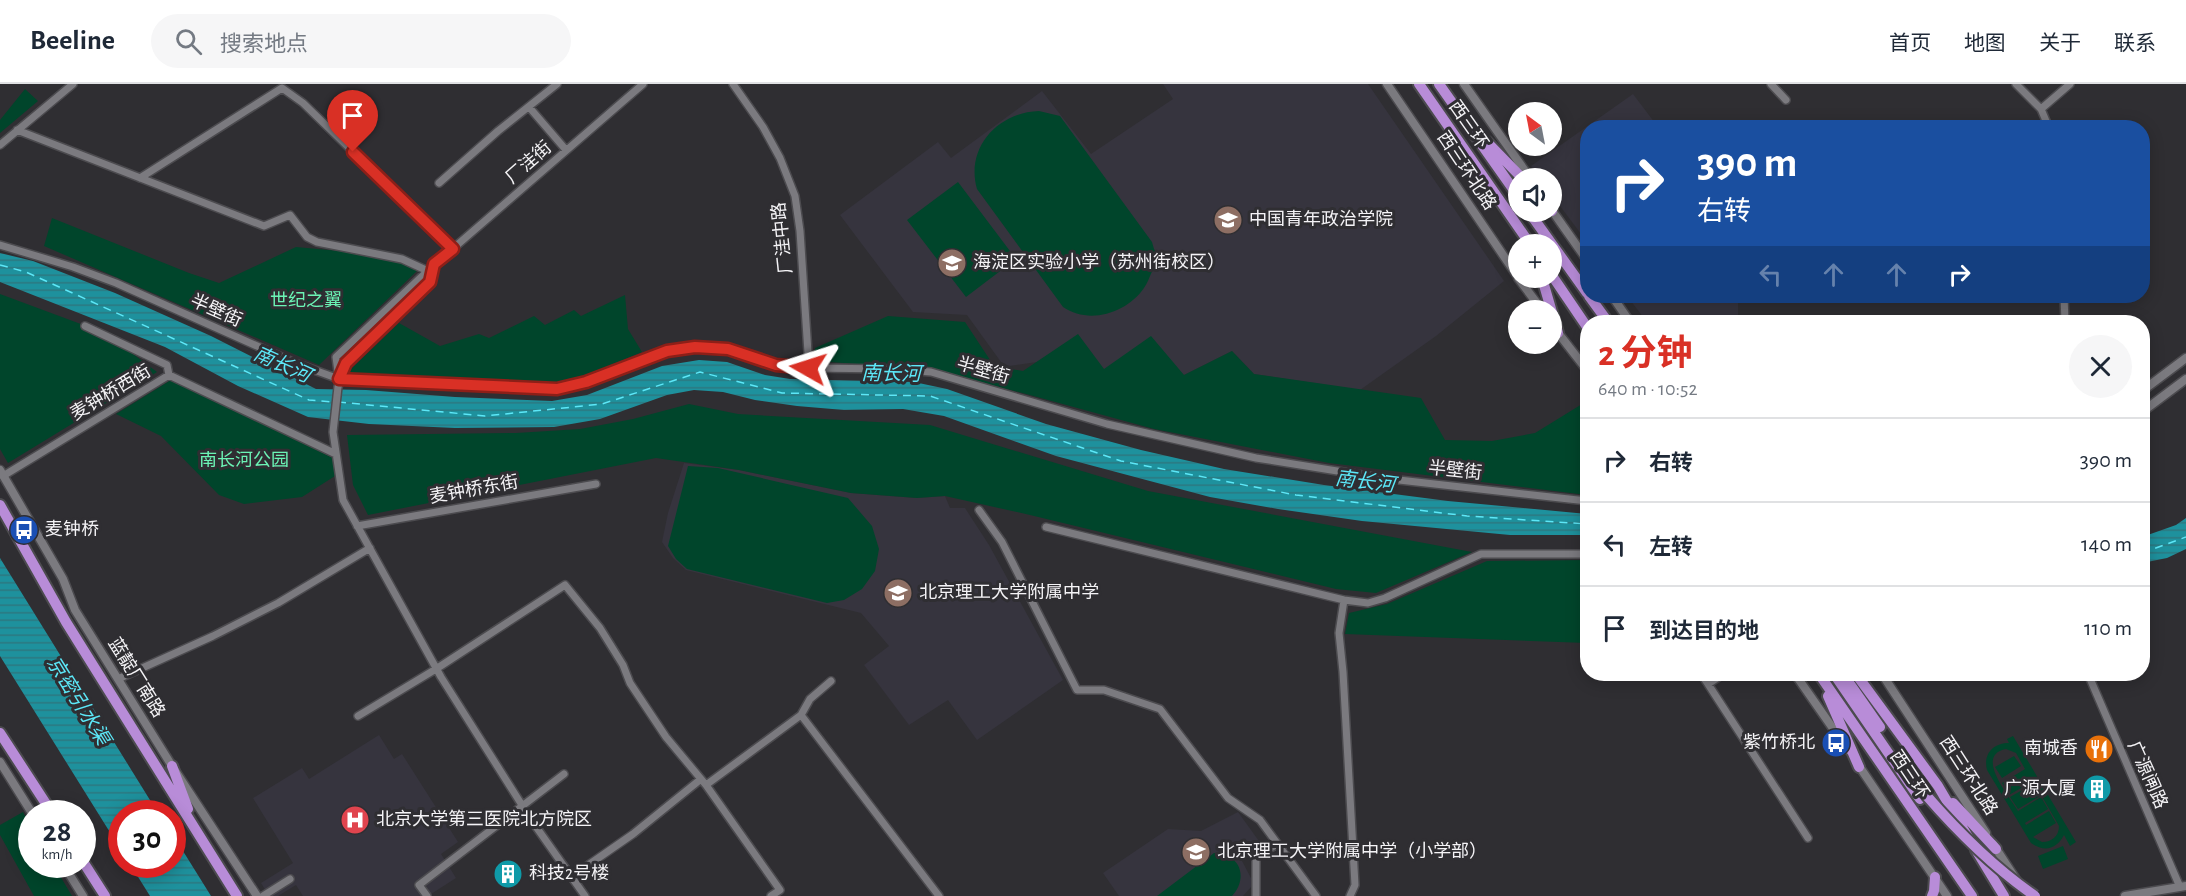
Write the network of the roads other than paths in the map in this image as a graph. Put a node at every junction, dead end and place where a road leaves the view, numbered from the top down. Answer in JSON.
{"nodes":[{"id":1,"x":73,"y":84,"type":"edge"},
{"id":2,"x":556,"y":84,"type":"edge"},
{"id":3,"x":643,"y":84,"type":"edge"},
{"id":4,"x":733,"y":84,"type":"edge"},
{"id":5,"x":1387,"y":84,"type":"edge"},
{"id":6,"x":1411,"y":84,"type":"edge"},
{"id":7,"x":1419,"y":84,"type":"edge"},
{"id":8,"x":1439,"y":84,"type":"edge"},
{"id":9,"x":1464,"y":84,"type":"edge"},
{"id":10,"x":1771,"y":84,"type":"edge"},
{"id":11,"x":2016,"y":84,"type":"edge"},
{"id":12,"x":2070,"y":84,"type":"edge"},
{"id":13,"x":1786,"y":100,"type":"dead end"},
{"id":14,"x":529,"y":107,"type":"junction"},
{"id":15,"x":1435,"y":107,"type":"junction"},
{"id":16,"x":2041,"y":109,"type":"junction"},
{"id":17,"x":1459,"y":112,"type":"junction"},
{"id":18,"x":2046,"y":120,"type":"edge"},
{"id":19,"x":17,"y":130,"type":"junction"},
{"id":20,"x":0,"y":145,"type":"edge"},
{"id":21,"x":566,"y":150,"type":"junction"},
{"id":22,"x":1512,"y":168,"type":"edge"},
{"id":23,"x":1523,"y":168,"type":"edge"},
{"id":24,"x":140,"y":178,"type":"junction"},
{"id":25,"x":1508,"y":182,"type":"edge"},
{"id":26,"x":439,"y":183,"type":"dead end"},
{"id":27,"x":1536,"y":222,"type":"edge"},
{"id":28,"x":1560,"y":222,"type":"edge"},
{"id":29,"x":1523,"y":234,"type":"edge"},
{"id":30,"x":0,"y":245,"type":"edge"},
{"id":31,"x":453,"y":249,"type":"junction"},
{"id":32,"x":1580,"y":250,"type":"edge"},
{"id":33,"x":1508,"y":262,"type":"edge"},
{"id":34,"x":434,"y":264,"type":"junction"},
{"id":35,"x":428,"y":271,"type":"junction"},
{"id":36,"x":1580,"y":283,"type":"edge"},
{"id":37,"x":1561,"y":288,"type":"edge"},
{"id":38,"x":1580,"y":317,"type":"edge"},
{"id":39,"x":85,"y":326,"type":"dead end"},
{"id":40,"x":1562,"y":338,"type":"edge"},
{"id":41,"x":2186,"y":358,"type":"edge"},
{"id":42,"x":1580,"y":361,"type":"edge"},
{"id":43,"x":808,"y":368,"type":"junction"},
{"id":44,"x":169,"y":375,"type":"junction"},
{"id":45,"x":2186,"y":379,"type":"edge"},
{"id":46,"x":338,"y":383,"type":"junction"},
{"id":47,"x":2150,"y":385,"type":"edge"},
{"id":48,"x":2150,"y":406,"type":"edge"},
{"id":49,"x":336,"y":454,"type":"junction"},
{"id":50,"x":2,"y":473,"type":"edge"},
{"id":51,"x":596,"y":484,"type":"dead end"},
{"id":52,"x":1580,"y":500,"type":"edge"},
{"id":53,"x":0,"y":505,"type":"edge"},
{"id":54,"x":979,"y":510,"type":"dead end"},
{"id":55,"x":357,"y":526,"type":"junction"},
{"id":56,"x":1046,"y":527,"type":"dead end"},
{"id":57,"x":370,"y":548,"type":"junction"},
{"id":58,"x":1580,"y":554,"type":"edge"},
{"id":59,"x":1344,"y":600,"type":"junction"},
{"id":60,"x":436,"y":669,"type":"junction"},
{"id":61,"x":118,"y":679,"type":"junction"},
{"id":62,"x":831,"y":681,"type":"dead end"},
{"id":63,"x":1706,"y":681,"type":"edge"},
{"id":64,"x":1712,"y":681,"type":"edge"},
{"id":65,"x":1800,"y":681,"type":"edge"},
{"id":66,"x":1822,"y":681,"type":"edge"},
{"id":67,"x":1824,"y":681,"type":"edge"},
{"id":68,"x":1839,"y":681,"type":"edge"},
{"id":69,"x":1848,"y":681,"type":"edge"},
{"id":70,"x":1861,"y":681,"type":"edge"},
{"id":71,"x":1887,"y":681,"type":"edge"},
{"id":72,"x":2091,"y":681,"type":"edge"},
{"id":73,"x":1708,"y":684,"type":"junction"},
{"id":74,"x":801,"y":715,"type":"junction"},
{"id":75,"x":358,"y":716,"type":"dead end"},
{"id":76,"x":0,"y":733,"type":"edge"},
{"id":77,"x":0,"y":762,"type":"edge"},
{"id":78,"x":172,"y":766,"type":"junction"},
{"id":79,"x":1860,"y":767,"type":"junction"},
{"id":80,"x":564,"y":774,"type":"dead end"},
{"id":81,"x":703,"y":782,"type":"junction"},
{"id":82,"x":1938,"y":786,"type":"junction"},
{"id":83,"x":1923,"y":797,"type":"junction"},
{"id":84,"x":24,"y":800,"type":"edge"},
{"id":85,"x":44,"y":800,"type":"edge"},
{"id":86,"x":522,"y":806,"type":"junction"},
{"id":87,"x":195,"y":829,"type":"junction"},
{"id":88,"x":1808,"y":838,"type":"dead end"},
{"id":89,"x":1277,"y":844,"type":"junction"},
{"id":90,"x":1996,"y":849,"type":"junction"},
{"id":91,"x":571,"y":877,"type":"junction"},
{"id":92,"x":1935,"y":877,"type":"junction"},
{"id":93,"x":72,"y":878,"type":"edge"},
{"id":94,"x":94,"y":878,"type":"edge"},
{"id":95,"x":290,"y":879,"type":"dead end"},
{"id":96,"x":2183,"y":887,"type":"edge"},
{"id":97,"x":83,"y":896,"type":"edge"},
{"id":98,"x":105,"y":896,"type":"edge"},
{"id":99,"x":237,"y":896,"type":"edge"},
{"id":100,"x":256,"y":896,"type":"edge"},
{"id":101,"x":263,"y":896,"type":"edge"},
{"id":102,"x":427,"y":896,"type":"edge"},
{"id":103,"x":585,"y":896,"type":"edge"},
{"id":104,"x":771,"y":896,"type":"edge"},
{"id":105,"x":939,"y":896,"type":"edge"},
{"id":106,"x":1256,"y":896,"type":"edge"},
{"id":107,"x":1316,"y":896,"type":"edge"},
{"id":108,"x":1350,"y":896,"type":"edge"},
{"id":109,"x":1932,"y":896,"type":"edge"},
{"id":110,"x":1947,"y":896,"type":"edge"},
{"id":111,"x":1972,"y":896,"type":"edge"},
{"id":112,"x":2004,"y":896,"type":"edge"},
{"id":113,"x":2025,"y":896,"type":"edge"},
{"id":114,"x":2035,"y":896,"type":"edge"},
{"id":115,"x":2125,"y":896,"type":"edge"}],
"edges":[{"from":1,"to":19,"type":"street"},
{"from":2,"to":14,"type":"street"},
{"from":3,"to":21,"type":"street","name":"厂洼街"},
{"from":4,"to":43,"type":"street","name":"厂洼中路"},
{"from":5,"to":33,"type":"street","name":"西三环北路"},
{"from":6,"to":15,"type":"highway"},
{"from":7,"to":15,"type":"highway","name":"西三环"},
{"from":8,"to":17,"type":"highway","name":"西三环"},
{"from":9,"to":23,"type":"street"},
{"from":10,"to":13,"type":"street"},
{"from":11,"to":16,"type":"street"},
{"from":12,"to":16,"type":"street"},
{"from":14,"to":21,"type":"street"},
{"from":14,"to":26,"type":"street"},
{"from":15,"to":29,"type":"highway","name":"西三环"},
{"from":16,"to":18,"type":"street"},
{"from":17,"to":22,"type":"highway"},
{"from":17,"to":25,"type":"highway","name":"西三环"},
{"from":19,"to":20,"type":"street"},
{"from":19,"to":24,"type":"street"},
{"from":21,"to":31,"type":"street","name":"厂洼街"},
{"from":24,"to":31,"type":"street"},
{"from":24,"to":35,"type":"street"},
{"from":27,"to":36,"type":"highway"},
{"from":28,"to":32,"type":"street"},
{"from":30,"to":46,"type":"street","name":"半壁街"},
{"from":31,"to":34,"type":"street","name":"厂洼街"},
{"from":34,"to":35,"type":"street","name":"厂洼街"},
{"from":34,"to":46,"type":"street"},
{"from":35,"to":46,"type":"street","name":"厂洼街"},
{"from":37,"to":38,"type":"highway"},
{"from":39,"to":44,"type":"street"},
{"from":40,"to":42,"type":"street"},
{"from":41,"to":47,"type":"street"},
{"from":43,"to":46,"type":"street","name":"半壁街"},
{"from":43,"to":52,"type":"street","name":"半壁街"},
{"from":44,"to":49,"type":"street","name":"麦钟桥西街"},
{"from":44,"to":50,"type":"street","name":"麦钟桥西街"},
{"from":45,"to":48,"type":"street"},
{"from":46,"to":49,"type":"street"},
{"from":49,"to":55,"type":"street"},
{"from":50,"to":61,"type":"street","name":"蓝靛厂南路"},
{"from":51,"to":55,"type":"street","name":"麦钟桥东街"},
{"from":53,"to":87,"type":"highway","name":"蓝靛厂南路"},
{"from":54,"to":89,"type":"street"},
{"from":55,"to":57,"type":"street"},
{"from":56,"to":59,"type":"street"},
{"from":57,"to":60,"type":"street"},
{"from":57,"to":61,"type":"street"},
{"from":58,"to":59,"type":"street"},
{"from":59,"to":108,"type":"street"},
{"from":60,"to":75,"type":"street"},
{"from":60,"to":81,"type":"street"},
{"from":60,"to":86,"type":"street"},
{"from":61,"to":78,"type":"street","name":"蓝靛厂南路"},
{"from":62,"to":74,"type":"street"},
{"from":63,"to":73,"type":"street"},
{"from":64,"to":73,"type":"street"},
{"from":65,"to":79,"type":"street"},
{"from":66,"to":79,"type":"highway"},
{"from":67,"to":111,"type":"highway","name":"西三环"},
{"from":68,"to":83,"type":"highway"},
{"from":69,"to":83,"type":"highway"},
{"from":70,"to":82,"type":"highway","name":"西三环"},
{"from":71,"to":90,"type":"street","name":"西三环北路"},
{"from":72,"to":96,"type":"street","name":"广源闸路"},
{"from":73,"to":88,"type":"street"},
{"from":74,"to":81,"type":"street"},
{"from":74,"to":105,"type":"street"},
{"from":76,"to":85,"type":"highway"},
{"from":77,"to":84,"type":"street"},
{"from":78,"to":87,"type":"highway"},
{"from":78,"to":100,"type":"street","name":"蓝靛厂南路"},
{"from":79,"to":92,"type":"street"},
{"from":80,"to":86,"type":"street"},
{"from":81,"to":91,"type":"street"},
{"from":81,"to":104,"type":"street"},
{"from":82,"to":90,"type":"highway"},
{"from":82,"to":112,"type":"highway","name":"西三环"},
{"from":83,"to":113,"type":"highway"},
{"from":83,"to":114,"type":"highway","bridge":true},
{"from":86,"to":91,"type":"street"},
{"from":86,"to":102,"type":"street"},
{"from":87,"to":99,"type":"highway","name":"蓝靛厂南路"},
{"from":89,"to":106,"type":"street"},
{"from":89,"to":107,"type":"street"},
{"from":90,"to":113,"type":"street","name":"西三环北路"},
{"from":91,"to":103,"type":"street"},
{"from":92,"to":109,"type":"highway"},
{"from":92,"to":110,"type":"street"},
{"from":93,"to":97,"type":"street"},
{"from":94,"to":98,"type":"highway"},
{"from":95,"to":101,"type":"street"},
{"from":96,"to":115,"type":"street"}]}
